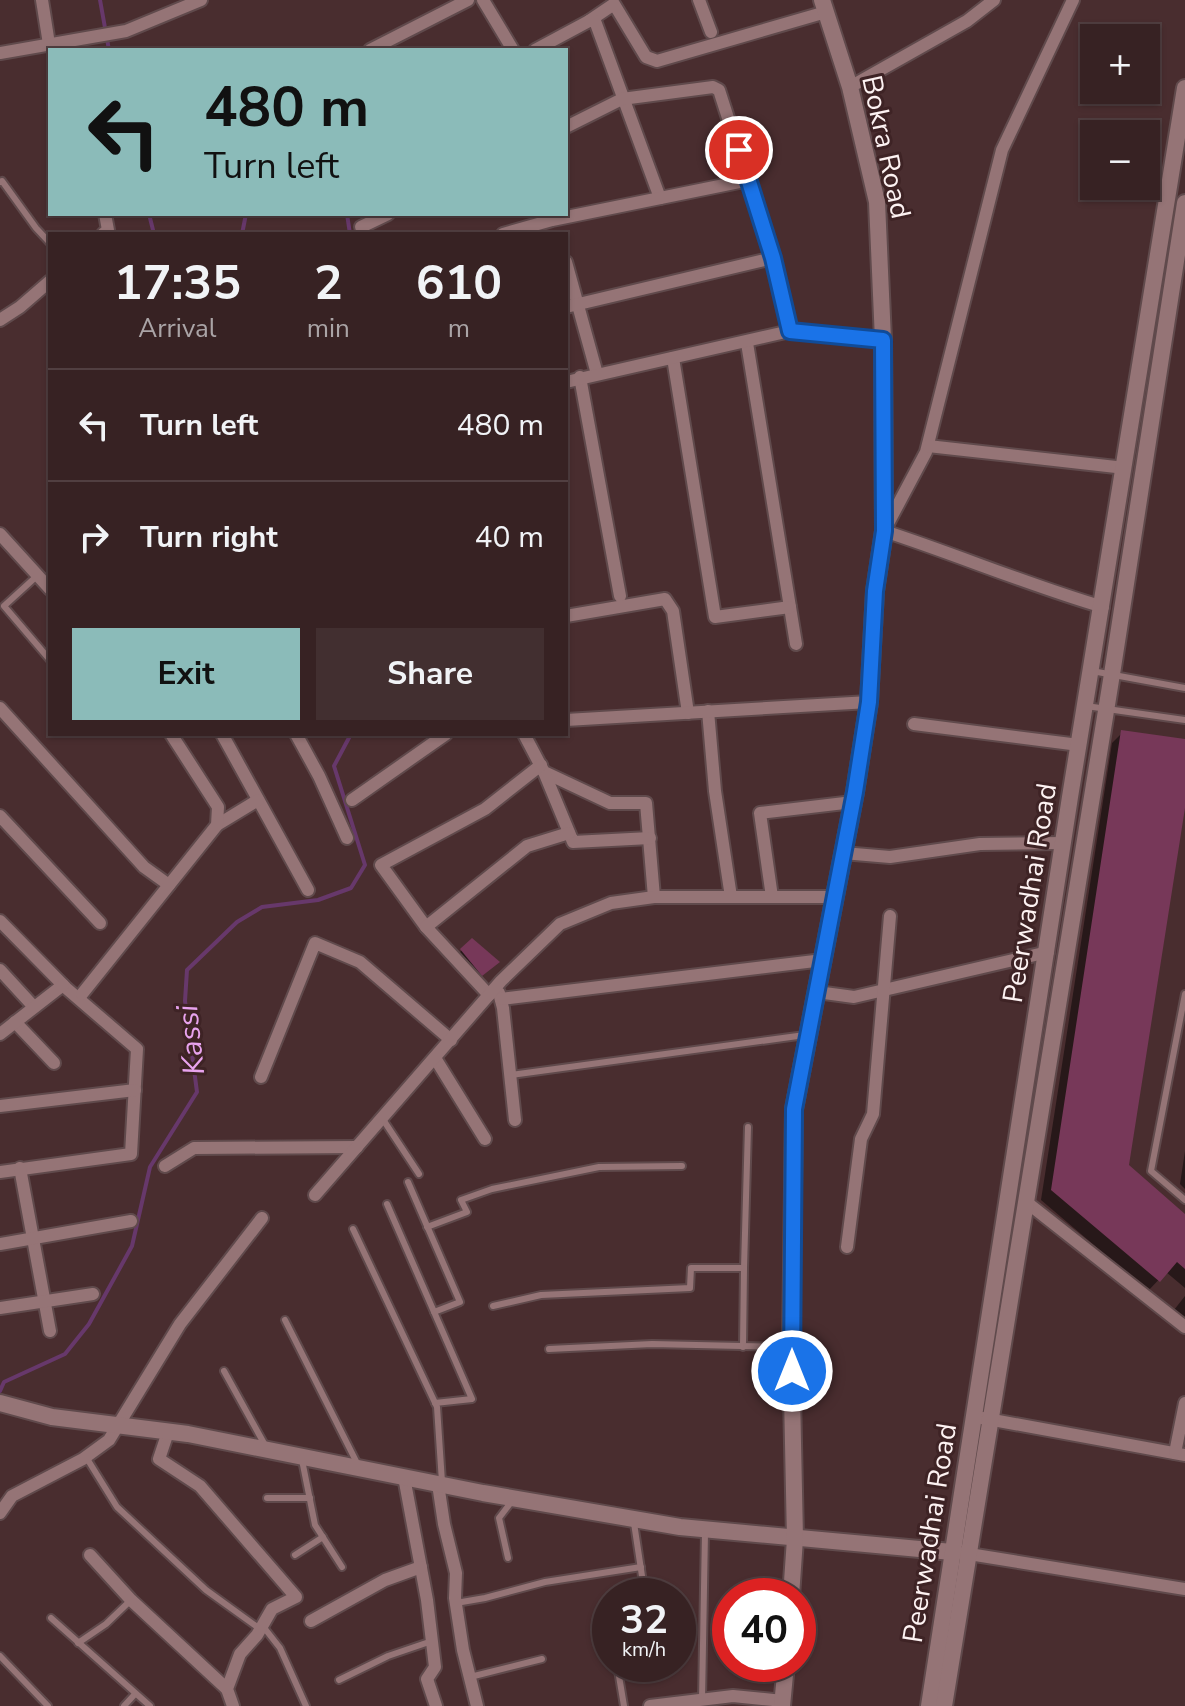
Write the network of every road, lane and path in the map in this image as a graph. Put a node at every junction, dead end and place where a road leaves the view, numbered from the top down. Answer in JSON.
{"nodes":[{"id":1,"x":42,"y":0,"type":"edge"},
{"id":2,"x":201,"y":0,"type":"edge"},
{"id":3,"x":468,"y":0,"type":"edge"},
{"id":4,"x":483,"y":0,"type":"edge"},
{"id":5,"x":699,"y":0,"type":"edge"},
{"id":6,"x":994,"y":0,"type":"edge"},
{"id":7,"x":1073,"y":0,"type":"edge"},
{"id":8,"x":824,"y":6,"type":"edge"},
{"id":9,"x":589,"y":21,"type":"junction"},
{"id":10,"x":711,"y":32,"type":"dead end"},
{"id":11,"x":49,"y":44,"type":"junction"},
{"id":12,"x":72,"y":45,"type":"edge"},
{"id":13,"x":374,"y":48,"type":"edge"},
{"id":14,"x":512,"y":48,"type":"edge"},
{"id":15,"x":539,"y":48,"type":"edge"},
{"id":16,"x":0,"y":53,"type":"edge"},
{"id":17,"x":850,"y":87,"type":"junction"},
{"id":18,"x":1185,"y":88,"type":"edge"},
{"id":19,"x":622,"y":99,"type":"junction"},
{"id":20,"x":568,"y":126,"type":"edge"},
{"id":21,"x":749,"y":180,"type":"junction"},
{"id":22,"x":0,"y":182,"type":"edge"},
{"id":23,"x":660,"y":198,"type":"junction"},
{"id":24,"x":1185,"y":203,"type":"edge"},
{"id":25,"x":568,"y":214,"type":"edge"},
{"id":26,"x":384,"y":216,"type":"edge"},
{"id":27,"x":552,"y":217,"type":"edge"},
{"id":28,"x":361,"y":227,"type":"dead end"},
{"id":29,"x":509,"y":232,"type":"edge"},
{"id":30,"x":48,"y":241,"type":"edge"},
{"id":31,"x":773,"y":258,"type":"junction"},
{"id":32,"x":568,"y":268,"type":"edge"},
{"id":33,"x":48,"y":283,"type":"edge"},
{"id":34,"x":580,"y":304,"type":"junction"},
{"id":35,"x":568,"y":307,"type":"edge"},
{"id":36,"x":0,"y":320,"type":"edge"},
{"id":37,"x":790,"y":331,"type":"junction"},
{"id":38,"x":883,"y":340,"type":"junction"},
{"id":39,"x":747,"y":343,"type":"junction"},
{"id":40,"x":673,"y":358,"type":"junction"},
{"id":41,"x":597,"y":374,"type":"junction"},
{"id":42,"x":580,"y":377,"type":"junction"},
{"id":43,"x":568,"y":381,"type":"edge"},
{"id":44,"x":928,"y":446,"type":"junction"},
{"id":45,"x":1125,"y":468,"type":"junction"},
{"id":46,"x":884,"y":531,"type":"junction"},
{"id":47,"x":0,"y":534,"type":"edge"},
{"id":48,"x":38,"y":575,"type":"junction"},
{"id":49,"x":48,"y":587,"type":"edge"},
{"id":50,"x":620,"y":596,"type":"dead end"},
{"id":51,"x":790,"y":607,"type":"junction"},
{"id":52,"x":1103,"y":607,"type":"junction"},
{"id":53,"x":568,"y":616,"type":"edge"},
{"id":54,"x":796,"y":644,"type":"dead end"},
{"id":55,"x":48,"y":658,"type":"edge"},
{"id":56,"x":1092,"y":671,"type":"junction"},
{"id":57,"x":1112,"y":674,"type":"junction"},
{"id":58,"x":1185,"y":688,"type":"edge"},
{"id":59,"x":869,"y":702,"type":"junction"},
{"id":60,"x":1086,"y":706,"type":"junction"},
{"id":61,"x":0,"y":708,"type":"edge"},
{"id":62,"x":1105,"y":709,"type":"junction"},
{"id":63,"x":708,"y":711,"type":"junction"},
{"id":64,"x":688,"y":713,"type":"junction"},
{"id":65,"x":568,"y":720,"type":"edge"},
{"id":66,"x":1185,"y":720,"type":"edge"},
{"id":67,"x":914,"y":724,"type":"dead end"},
{"id":68,"x":172,"y":736,"type":"edge"},
{"id":69,"x":223,"y":736,"type":"edge"},
{"id":70,"x":297,"y":736,"type":"edge"},
{"id":71,"x":440,"y":736,"type":"edge"},
{"id":72,"x":525,"y":736,"type":"edge"},
{"id":73,"x":1079,"y":745,"type":"junction"},
{"id":74,"x":542,"y":768,"type":"junction"},
{"id":75,"x":258,"y":800,"type":"junction"},
{"id":76,"x":352,"y":800,"type":"dead end"},
{"id":77,"x":853,"y":802,"type":"junction"},
{"id":78,"x":0,"y":816,"type":"edge"},
{"id":79,"x":217,"y":825,"type":"junction"},
{"id":80,"x":569,"y":833,"type":"junction"},
{"id":81,"x":347,"y":838,"type":"dead end"},
{"id":82,"x":650,"y":838,"type":"junction"},
{"id":83,"x":1064,"y":843,"type":"junction"},
{"id":84,"x":843,"y":853,"type":"junction"},
{"id":85,"x":169,"y":885,"type":"junction"},
{"id":86,"x":308,"y":890,"type":"dead end"},
{"id":87,"x":654,"y":897,"type":"junction"},
{"id":88,"x":731,"y":897,"type":"junction"},
{"id":89,"x":772,"y":897,"type":"junction"},
{"id":90,"x":835,"y":897,"type":"junction"},
{"id":91,"x":890,"y":916,"type":"dead end"},
{"id":92,"x":0,"y":921,"type":"edge"},
{"id":93,"x":100,"y":923,"type":"dead end"},
{"id":94,"x":426,"y":927,"type":"junction"},
{"id":95,"x":1048,"y":952,"type":"junction"},
{"id":96,"x":823,"y":960,"type":"junction"},
{"id":97,"x":0,"y":970,"type":"edge"},
{"id":98,"x":63,"y":985,"type":"junction"},
{"id":99,"x":884,"y":990,"type":"junction"},
{"id":100,"x":817,"y":992,"type":"junction"},
{"id":101,"x":496,"y":993,"type":"junction"},
{"id":102,"x":82,"y":994,"type":"dead end"},
{"id":103,"x":1185,"y":994,"type":"edge"},
{"id":104,"x":34,"y":1007,"type":"junction"},
{"id":105,"x":15,"y":1022,"type":"junction"},
{"id":106,"x":0,"y":1034,"type":"edge"},
{"id":107,"x":809,"y":1035,"type":"junction"},
{"id":108,"x":451,"y":1040,"type":"junction"},
{"id":109,"x":435,"y":1058,"type":"junction"},
{"id":110,"x":54,"y":1063,"type":"dead end"},
{"id":111,"x":510,"y":1075,"type":"junction"},
{"id":112,"x":261,"y":1077,"type":"dead end"},
{"id":113,"x":135,"y":1090,"type":"junction"},
{"id":114,"x":0,"y":1106,"type":"edge"},
{"id":115,"x":382,"y":1118,"type":"junction"},
{"id":116,"x":515,"y":1120,"type":"dead end"},
{"id":117,"x":748,"y":1127,"type":"dead end"},
{"id":118,"x":485,"y":1139,"type":"dead end"},
{"id":119,"x":357,"y":1147,"type":"junction"},
{"id":120,"x":165,"y":1166,"type":"dead end"},
{"id":121,"x":682,"y":1166,"type":"dead end"},
{"id":122,"x":20,"y":1168,"type":"junction"},
{"id":123,"x":0,"y":1172,"type":"edge"},
{"id":124,"x":419,"y":1174,"type":"dead end"},
{"id":125,"x":408,"y":1182,"type":"dead end"},
{"id":126,"x":315,"y":1195,"type":"dead end"},
{"id":127,"x":1185,"y":1200,"type":"edge"},
{"id":128,"x":1025,"y":1201,"type":"junction"},
{"id":129,"x":387,"y":1204,"type":"dead end"},
{"id":130,"x":262,"y":1218,"type":"dead end"},
{"id":131,"x":131,"y":1221,"type":"dead end"},
{"id":132,"x":427,"y":1227,"type":"junction"},
{"id":133,"x":353,"y":1229,"type":"dead end"},
{"id":134,"x":32,"y":1239,"type":"junction"},
{"id":135,"x":0,"y":1244,"type":"edge"},
{"id":136,"x":847,"y":1247,"type":"dead end"},
{"id":137,"x":744,"y":1268,"type":"junction"},
{"id":138,"x":93,"y":1294,"type":"dead end"},
{"id":139,"x":45,"y":1301,"type":"junction"},
{"id":140,"x":493,"y":1306,"type":"dead end"},
{"id":141,"x":0,"y":1308,"type":"edge"},
{"id":142,"x":434,"y":1312,"type":"junction"},
{"id":143,"x":285,"y":1320,"type":"dead end"},
{"id":144,"x":1185,"y":1327,"type":"edge"},
{"id":145,"x":50,"y":1331,"type":"dead end"},
{"id":146,"x":743,"y":1347,"type":"junction"},
{"id":147,"x":791,"y":1347,"type":"junction"},
{"id":148,"x":549,"y":1349,"type":"dead end"},
{"id":149,"x":224,"y":1371,"type":"dead end"},
{"id":150,"x":0,"y":1403,"type":"edge"},
{"id":151,"x":435,"y":1403,"type":"junction"},
{"id":152,"x":1185,"y":1403,"type":"edge"},
{"id":153,"x":982,"y":1418,"type":"junction"},
{"id":154,"x":119,"y":1426,"type":"junction"},
{"id":155,"x":168,"y":1432,"type":"junction"},
{"id":156,"x":268,"y":1450,"type":"junction"},
{"id":157,"x":1180,"y":1454,"type":"edge"},
{"id":158,"x":86,"y":1457,"type":"junction"},
{"id":159,"x":301,"y":1457,"type":"junction"},
{"id":160,"x":360,"y":1468,"type":"junction"},
{"id":161,"x":404,"y":1477,"type":"junction"},
{"id":162,"x":440,"y":1484,"type":"junction"},
{"id":163,"x":267,"y":1498,"type":"dead end"},
{"id":164,"x":310,"y":1498,"type":"junction"},
{"id":165,"x":515,"y":1498,"type":"junction"},
{"id":166,"x":0,"y":1513,"type":"edge"},
{"id":167,"x":633,"y":1519,"type":"junction"},
{"id":168,"x":705,"y":1529,"type":"junction"},
{"id":169,"x":323,"y":1537,"type":"junction"},
{"id":170,"x":795,"y":1539,"type":"junction"},
{"id":171,"x":960,"y":1553,"type":"junction"},
{"id":172,"x":90,"y":1555,"type":"dead end"},
{"id":173,"x":295,"y":1555,"type":"dead end"},
{"id":174,"x":508,"y":1558,"type":"dead end"},
{"id":175,"x":342,"y":1567,"type":"dead end"},
{"id":176,"x":421,"y":1567,"type":"junction"},
{"id":177,"x":641,"y":1567,"type":"junction"},
{"id":178,"x":643,"y":1578,"type":"edge"},
{"id":179,"x":792,"y":1578,"type":"edge"},
{"id":180,"x":1185,"y":1589,"type":"edge"},
{"id":181,"x":131,"y":1600,"type":"junction"},
{"id":182,"x":456,"y":1603,"type":"junction"},
{"id":183,"x":51,"y":1618,"type":"dead end"},
{"id":184,"x":311,"y":1621,"type":"dead end"},
{"id":185,"x":261,"y":1627,"type":"junction"},
{"id":186,"x":432,"y":1641,"type":"junction"},
{"id":187,"x":78,"y":1643,"type":"junction"},
{"id":188,"x":0,"y":1656,"type":"edge"},
{"id":189,"x":542,"y":1659,"type":"dead end"},
{"id":190,"x":470,"y":1677,"type":"junction"},
{"id":191,"x":339,"y":1680,"type":"dead end"},
{"id":192,"x":620,"y":1682,"type":"edge"},
{"id":193,"x":785,"y":1682,"type":"edge"},
{"id":194,"x":227,"y":1689,"type":"junction"},
{"id":195,"x":135,"y":1694,"type":"junction"},
{"id":196,"x":694,"y":1702,"type":"edge"},
{"id":197,"x":783,"y":1704,"type":"edge"},
{"id":198,"x":48,"y":1706,"type":"edge"},
{"id":199,"x":124,"y":1706,"type":"edge"},
{"id":200,"x":150,"y":1706,"type":"edge"},
{"id":201,"x":233,"y":1706,"type":"edge"},
{"id":202,"x":306,"y":1706,"type":"edge"},
{"id":203,"x":436,"y":1706,"type":"edge"},
{"id":204,"x":477,"y":1706,"type":"edge"},
{"id":205,"x":624,"y":1706,"type":"edge"},
{"id":206,"x":650,"y":1706,"type":"edge"},
{"id":207,"x":929,"y":1706,"type":"edge"},
{"id":208,"x":944,"y":1706,"type":"edge"}],
"edges":[{"from":1,"to":11,"type":"street"},
{"from":2,"to":12,"type":"street"},
{"from":3,"to":13,"type":"street"},
{"from":4,"to":14,"type":"street"},
{"from":5,"to":10,"type":"street"},
{"from":6,"to":17,"type":"street"},
{"from":7,"to":44,"type":"street"},
{"from":8,"to":9,"type":"street"},
{"from":8,"to":17,"type":"main road","name":"Bokra Road"},
{"from":9,"to":15,"type":"street"},
{"from":9,"to":19,"type":"street"},
{"from":11,"to":12,"type":"street"},
{"from":11,"to":16,"type":"street"},
{"from":17,"to":38,"type":"main road","name":"Bokra Road"},
{"from":18,"to":45,"type":"main road","name":"Peerwadhai Road"},
{"from":19,"to":20,"type":"street"},
{"from":19,"to":21,"type":"street"},
{"from":19,"to":23,"type":"street"},
{"from":21,"to":23,"type":"street"},
{"from":21,"to":31,"type":"street"},
{"from":22,"to":30,"type":"lane"},
{"from":23,"to":25,"type":"street"},
{"from":24,"to":57,"type":"main road"},
{"from":26,"to":28,"type":"street"},
{"from":27,"to":29,"type":"street"},
{"from":31,"to":34,"type":"street"},
{"from":31,"to":37,"type":"street"},
{"from":32,"to":34,"type":"street"},
{"from":33,"to":36,"type":"street"},
{"from":34,"to":35,"type":"street"},
{"from":34,"to":41,"type":"street"},
{"from":37,"to":38,"type":"street"},
{"from":37,"to":39,"type":"street"},
{"from":38,"to":46,"type":"main road","name":"Bokra Road"},
{"from":39,"to":40,"type":"street"},
{"from":39,"to":51,"type":"street"},
{"from":40,"to":41,"type":"street"},
{"from":40,"to":51,"type":"street"},
{"from":41,"to":42,"type":"street"},
{"from":42,"to":43,"type":"street"},
{"from":42,"to":50,"type":"street"},
{"from":44,"to":45,"type":"street"},
{"from":44,"to":46,"type":"street"},
{"from":45,"to":52,"type":"main road","name":"Peerwadhai Road"},
{"from":46,"to":52,"type":"street"},
{"from":46,"to":59,"type":"main road","name":"Bokra Road"},
{"from":47,"to":48,"type":"street"},
{"from":48,"to":49,"type":"street"},
{"from":48,"to":55,"type":"lane"},
{"from":51,"to":54,"type":"street"},
{"from":52,"to":56,"type":"main road","name":"Peerwadhai Road"},
{"from":53,"to":64,"type":"street"},
{"from":56,"to":57,"type":"lane"},
{"from":56,"to":60,"type":"main road","name":"Peerwadhai Road"},
{"from":57,"to":58,"type":"lane"},
{"from":57,"to":62,"type":"main road"},
{"from":59,"to":63,"type":"street"},
{"from":59,"to":77,"type":"main road","name":"Bokra Road"},
{"from":60,"to":62,"type":"lane"},
{"from":60,"to":73,"type":"main road","name":"Peerwadhai Road"},
{"from":61,"to":85,"type":"street"},
{"from":62,"to":66,"type":"lane"},
{"from":62,"to":128,"type":"main road"},
{"from":63,"to":64,"type":"street"},
{"from":63,"to":88,"type":"street"},
{"from":64,"to":65,"type":"street"},
{"from":67,"to":73,"type":"street"},
{"from":68,"to":79,"type":"street"},
{"from":69,"to":75,"type":"street"},
{"from":70,"to":81,"type":"street"},
{"from":71,"to":76,"type":"street"},
{"from":72,"to":74,"type":"street"},
{"from":73,"to":83,"type":"main road","name":"Peerwadhai Road"},
{"from":74,"to":80,"type":"street"},
{"from":74,"to":82,"type":"street"},
{"from":74,"to":94,"type":"street"},
{"from":75,"to":79,"type":"street"},
{"from":75,"to":86,"type":"street"},
{"from":77,"to":84,"type":"main road","name":"Bokra Road"},
{"from":77,"to":89,"type":"street"},
{"from":78,"to":93,"type":"street"},
{"from":79,"to":85,"type":"street"},
{"from":80,"to":82,"type":"street"},
{"from":80,"to":94,"type":"street"},
{"from":82,"to":87,"type":"street"},
{"from":83,"to":84,"type":"street"},
{"from":83,"to":95,"type":"main road","name":"Peerwadhai Road"},
{"from":84,"to":90,"type":"main road","name":"Bokra Road"},
{"from":85,"to":102,"type":"street"},
{"from":87,"to":88,"type":"street"},
{"from":87,"to":101,"type":"street"},
{"from":88,"to":89,"type":"street"},
{"from":89,"to":90,"type":"street"},
{"from":90,"to":96,"type":"main road","name":"Bokra Road"},
{"from":91,"to":99,"type":"street"},
{"from":92,"to":98,"type":"street"},
{"from":94,"to":101,"type":"street"},
{"from":95,"to":99,"type":"street"},
{"from":95,"to":153,"type":"main road","name":"Peerwadhai Road"},
{"from":96,"to":100,"type":"main road","name":"Bokra Road"},
{"from":96,"to":101,"type":"street"},
{"from":97,"to":104,"type":"street"},
{"from":98,"to":104,"type":"street"},
{"from":98,"to":113,"type":"street"},
{"from":99,"to":100,"type":"street"},
{"from":99,"to":136,"type":"street"},
{"from":100,"to":107,"type":"main road","name":"Bokra Road"},
{"from":101,"to":108,"type":"street"},
{"from":101,"to":111,"type":"street"},
{"from":103,"to":127,"type":"lane"},
{"from":104,"to":105,"type":"street"},
{"from":105,"to":106,"type":"street"},
{"from":105,"to":110,"type":"street"},
{"from":107,"to":111,"type":"lane"},
{"from":107,"to":147,"type":"main road","name":"Bokra Road"},
{"from":108,"to":109,"type":"street"},
{"from":108,"to":112,"type":"street"},
{"from":109,"to":115,"type":"street"},
{"from":109,"to":118,"type":"street"},
{"from":111,"to":116,"type":"street"},
{"from":113,"to":114,"type":"street"},
{"from":113,"to":122,"type":"street"},
{"from":115,"to":119,"type":"street"},
{"from":115,"to":124,"type":"lane"},
{"from":117,"to":137,"type":"lane"},
{"from":119,"to":120,"type":"street"},
{"from":119,"to":126,"type":"street"},
{"from":121,"to":132,"type":"lane"},
{"from":122,"to":123,"type":"street"},
{"from":122,"to":134,"type":"street"},
{"from":125,"to":132,"type":"lane"},
{"from":128,"to":144,"type":"street"},
{"from":128,"to":153,"type":"main road"},
{"from":129,"to":142,"type":"lane"},
{"from":130,"to":154,"type":"street"},
{"from":131,"to":134,"type":"street"},
{"from":132,"to":142,"type":"lane"},
{"from":133,"to":151,"type":"lane"},
{"from":134,"to":135,"type":"street"},
{"from":134,"to":139,"type":"street"},
{"from":137,"to":140,"type":"lane"},
{"from":137,"to":146,"type":"lane"},
{"from":138,"to":139,"type":"street"},
{"from":139,"to":141,"type":"street"},
{"from":139,"to":145,"type":"street"},
{"from":142,"to":151,"type":"lane"},
{"from":143,"to":160,"type":"lane"},
{"from":146,"to":147,"type":"lane"},
{"from":146,"to":148,"type":"lane"},
{"from":147,"to":170,"type":"main road","name":"Bokra Road"},
{"from":149,"to":156,"type":"lane"},
{"from":150,"to":154,"type":"main road"},
{"from":151,"to":162,"type":"lane"},
{"from":152,"to":157,"type":"street"},
{"from":153,"to":157,"type":"street"},
{"from":153,"to":171,"type":"main road","name":"Peerwadhai Road"},
{"from":154,"to":155,"type":"main road"},
{"from":154,"to":158,"type":"street"},
{"from":155,"to":156,"type":"main road"},
{"from":155,"to":185,"type":"street"},
{"from":156,"to":159,"type":"main road"},
{"from":158,"to":166,"type":"street"},
{"from":158,"to":185,"type":"lane"},
{"from":159,"to":160,"type":"main road"},
{"from":159,"to":164,"type":"lane"},
{"from":160,"to":161,"type":"main road"},
{"from":161,"to":162,"type":"main road"},
{"from":161,"to":176,"type":"street"},
{"from":162,"to":165,"type":"main road"},
{"from":162,"to":182,"type":"street"},
{"from":163,"to":164,"type":"lane"},
{"from":164,"to":169,"type":"lane"},
{"from":165,"to":167,"type":"main road"},
{"from":165,"to":174,"type":"lane"},
{"from":167,"to":168,"type":"main road"},
{"from":167,"to":177,"type":"lane"},
{"from":168,"to":170,"type":"main road"},
{"from":168,"to":196,"type":"lane"},
{"from":169,"to":173,"type":"lane"},
{"from":169,"to":175,"type":"lane"},
{"from":170,"to":171,"type":"main road"},
{"from":170,"to":179,"type":"main road","name":"Bokra Road"},
{"from":171,"to":180,"type":"street"},
{"from":171,"to":207,"type":"main road","name":"Peerwadhai Road"},
{"from":171,"to":208,"type":"main road"},
{"from":172,"to":181,"type":"street"},
{"from":176,"to":184,"type":"street"},
{"from":176,"to":186,"type":"street"},
{"from":177,"to":178,"type":"lane"},
{"from":177,"to":182,"type":"lane"},
{"from":181,"to":187,"type":"lane"},
{"from":181,"to":194,"type":"street"},
{"from":182,"to":190,"type":"street"},
{"from":183,"to":187,"type":"lane"},
{"from":185,"to":194,"type":"street"},
{"from":185,"to":202,"type":"lane"},
{"from":186,"to":191,"type":"lane"},
{"from":186,"to":203,"type":"street"},
{"from":187,"to":195,"type":"lane"},
{"from":188,"to":198,"type":"lane"},
{"from":189,"to":190,"type":"lane"},
{"from":190,"to":204,"type":"street"},
{"from":192,"to":205,"type":"lane"},
{"from":193,"to":197,"type":"main road"},
{"from":194,"to":201,"type":"street"},
{"from":195,"to":199,"type":"lane"},
{"from":195,"to":200,"type":"lane"},
{"from":196,"to":197,"type":"street"},
{"from":196,"to":206,"type":"street"}]}
